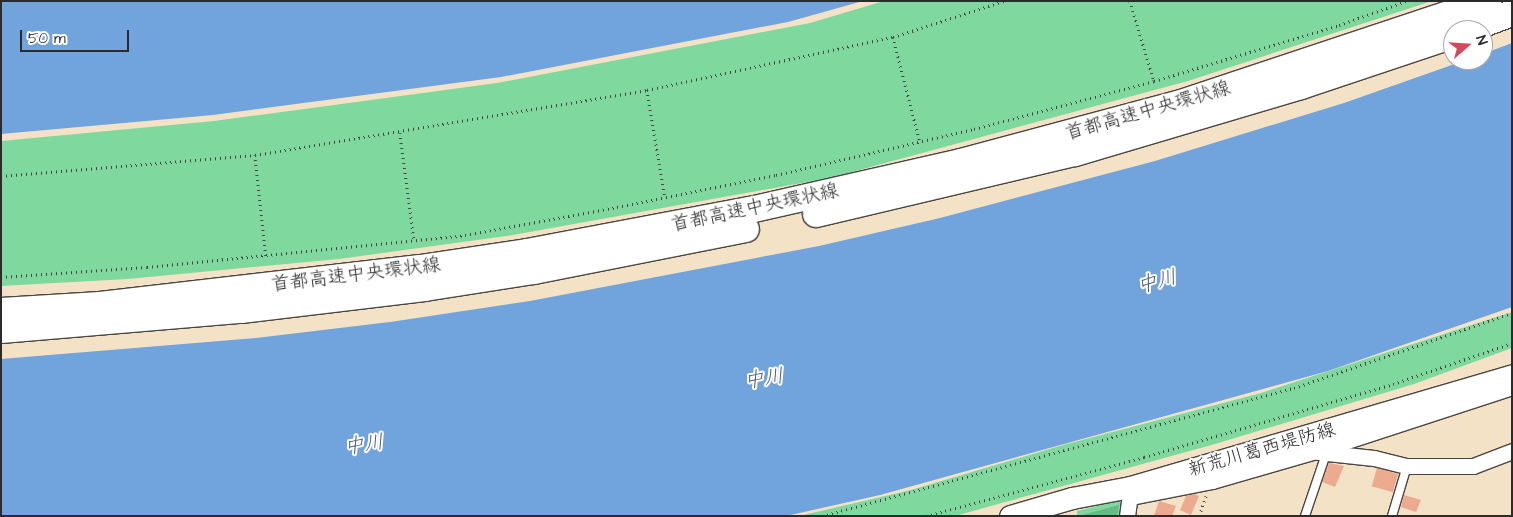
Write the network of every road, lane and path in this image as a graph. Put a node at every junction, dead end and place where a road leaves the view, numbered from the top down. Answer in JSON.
{"nodes":[{"id":1,"x":1004,"y":1,"type":"edge"},
{"id":2,"x":1130,"y":1,"type":"edge"},
{"id":3,"x":1406,"y":1,"type":"edge"},
{"id":4,"x":1488,"y":1,"type":"edge"},
{"id":5,"x":1512,"y":13,"type":"edge"},
{"id":6,"x":1493,"y":20,"type":"edge"},
{"id":7,"x":893,"y":37,"type":"junction"},
{"id":8,"x":1443,"y":38,"type":"edge"},
{"id":9,"x":1154,"y":81,"type":"junction"},
{"id":10,"x":647,"y":90,"type":"junction"},
{"id":11,"x":400,"y":133,"type":"junction"},
{"id":12,"x":920,"y":142,"type":"junction"},
{"id":13,"x":255,"y":155,"type":"junction"},
{"id":14,"x":1,"y":176,"type":"edge"},
{"id":15,"x":665,"y":198,"type":"junction"},
{"id":16,"x":414,"y":241,"type":"junction"},
{"id":17,"x":266,"y":256,"type":"junction"},
{"id":18,"x":1,"y":277,"type":"edge"},
{"id":19,"x":1,"y":311,"type":"edge"},
{"id":20,"x":1512,"y":313,"type":"edge"},
{"id":21,"x":1,"y":330,"type":"edge"},
{"id":22,"x":1512,"y":343,"type":"edge"},
{"id":23,"x":1512,"y":375,"type":"edge"},
{"id":24,"x":1512,"y":387,"type":"edge"},
{"id":25,"x":1512,"y":451,"type":"edge"},
{"id":26,"x":1321,"y":453,"type":"junction"},
{"id":27,"x":1407,"y":466,"type":"junction"},
{"id":28,"x":1131,"y":492,"type":"junction"},
{"id":29,"x":822,"y":516,"type":"edge"},
{"id":30,"x":926,"y":516,"type":"edge"},
{"id":31,"x":1010,"y":516,"type":"edge"},
{"id":32,"x":1128,"y":516,"type":"edge"},
{"id":33,"x":1305,"y":516,"type":"edge"},
{"id":34,"x":1392,"y":516,"type":"edge"}],
"edges":[{"from":1,"to":7,"type":"path"},
{"from":2,"to":9,"type":"path"},
{"from":3,"to":9,"type":"path"},
{"from":4,"to":19,"type":"highway","name":"首都高速中央環状線"},
{"from":5,"to":6,"type":"highway"},
{"from":7,"to":10,"type":"path"},
{"from":7,"to":12,"type":"path"},
{"from":8,"to":21,"type":"highway","name":"首都高速中央環状線"},
{"from":9,"to":12,"type":"path"},
{"from":10,"to":11,"type":"path"},
{"from":10,"to":15,"type":"path"},
{"from":11,"to":13,"type":"path"},
{"from":11,"to":16,"type":"path"},
{"from":12,"to":15,"type":"path"},
{"from":13,"to":14,"type":"path"},
{"from":13,"to":17,"type":"path"},
{"from":15,"to":16,"type":"path"},
{"from":16,"to":17,"type":"path"},
{"from":17,"to":18,"type":"path"},
{"from":20,"to":29,"type":"path"},
{"from":22,"to":30,"type":"path"},
{"from":23,"to":28,"type":"main road","name":"新荒川葛西堤防線"},
{"from":24,"to":26,"type":"street"},
{"from":25,"to":27,"type":"street"},
{"from":26,"to":27,"type":"street"},
{"from":26,"to":28,"type":"street"},
{"from":26,"to":33,"type":"lane"},
{"from":27,"to":34,"type":"lane"},
{"from":28,"to":31,"type":"main road","name":"新荒川葛西堤防線"},
{"from":28,"to":32,"type":"street"}]}
